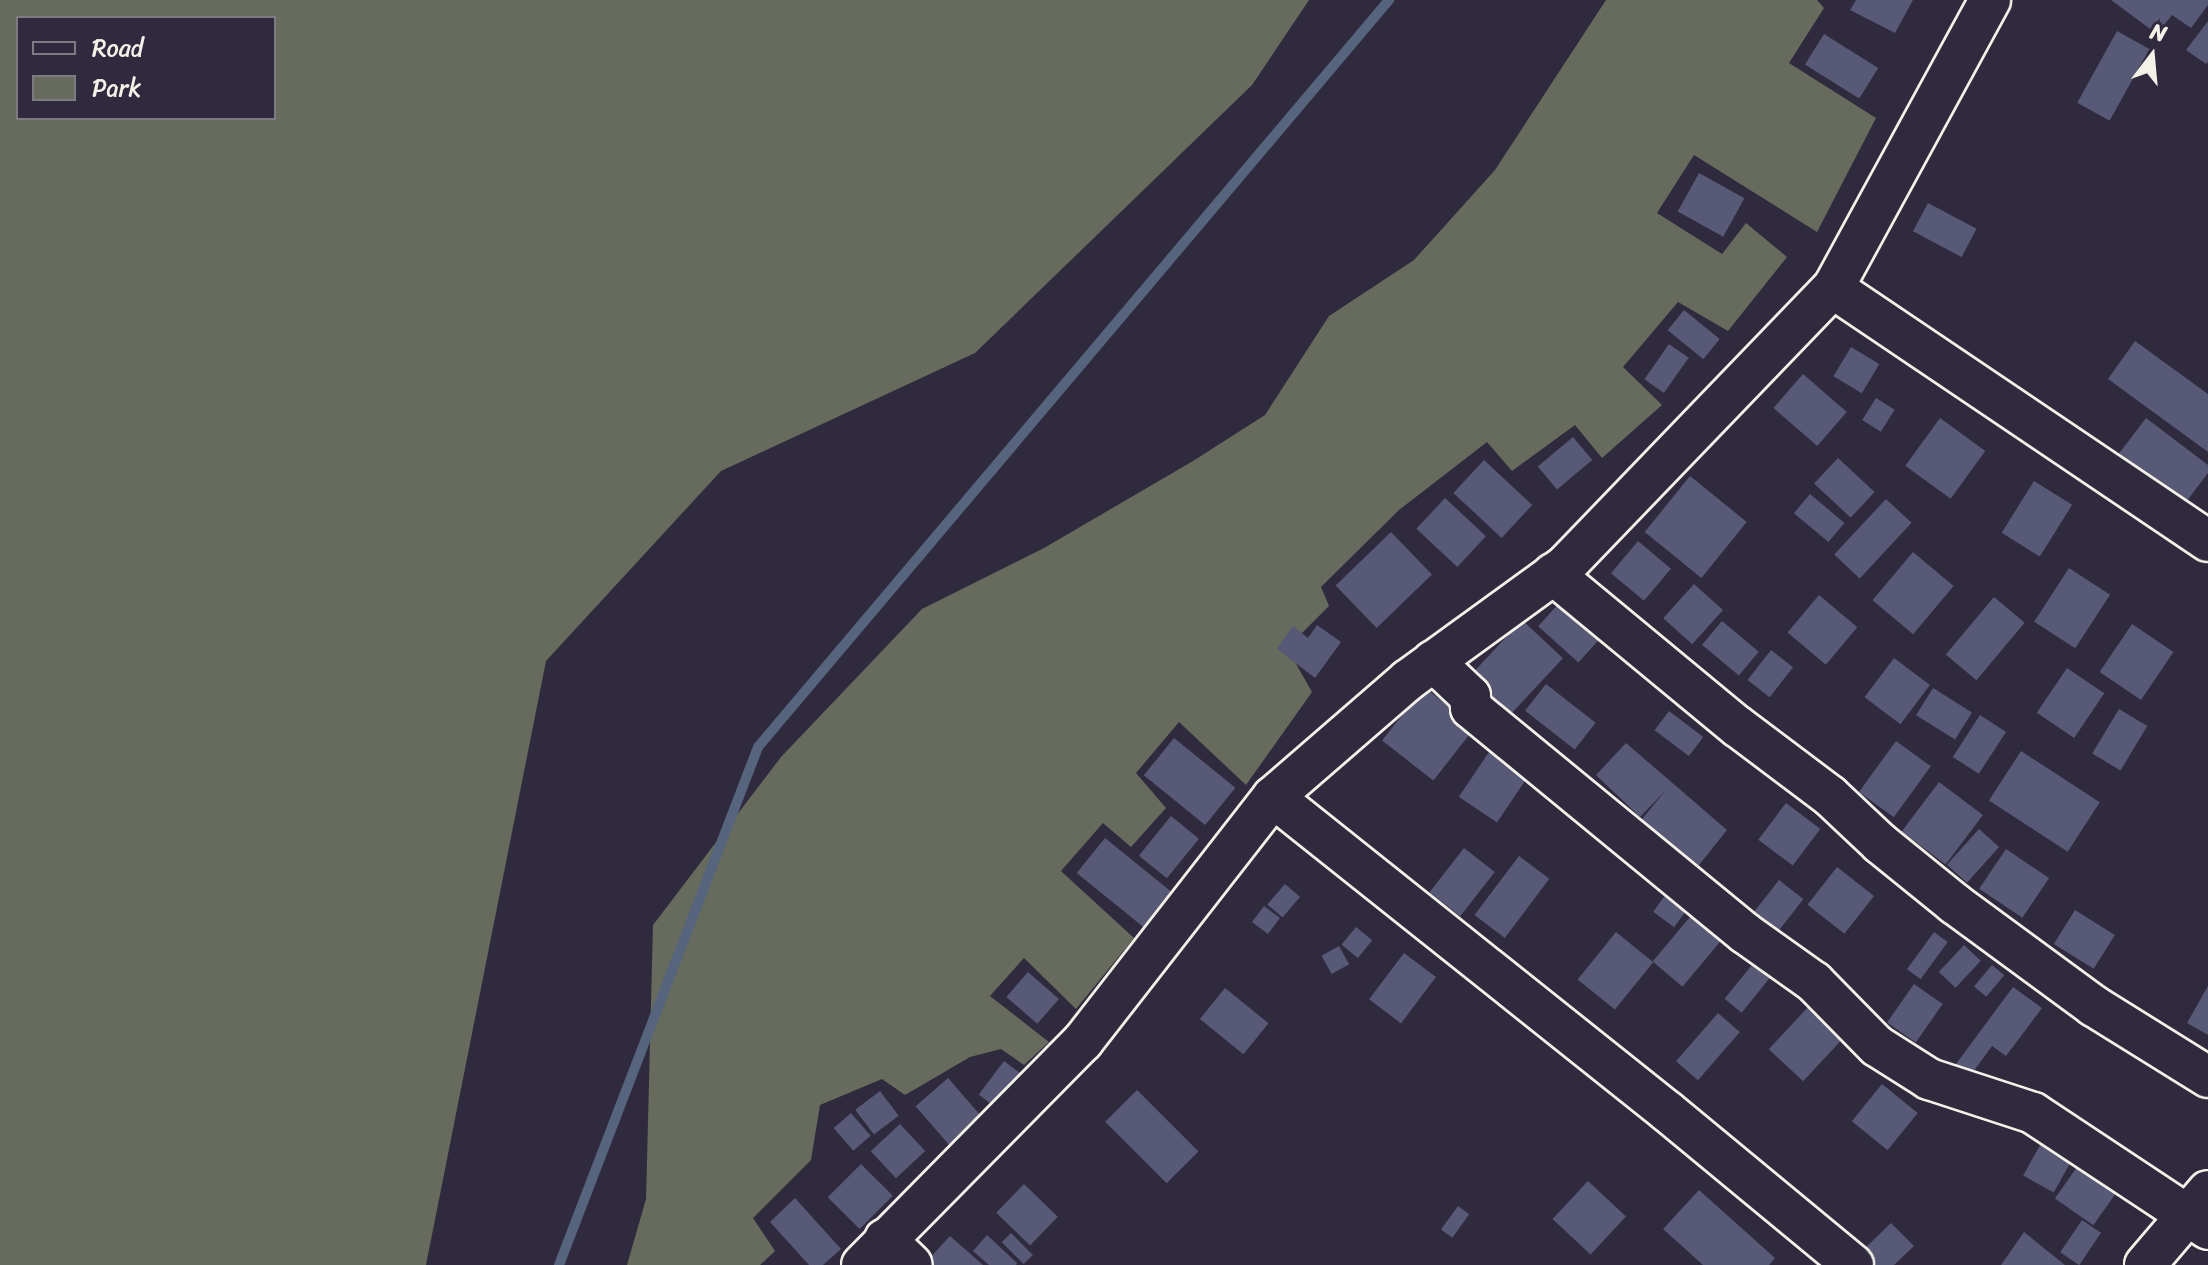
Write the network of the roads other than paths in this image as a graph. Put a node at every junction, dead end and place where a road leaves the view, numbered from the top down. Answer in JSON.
{"nodes":[{"id":1,"x":1990,"y":0,"type":"edge"},
{"id":2,"x":1833,"y":288,"type":"junction"},
{"id":3,"x":2208,"y":541,"type":"edge"},
{"id":4,"x":1553,"y":574,"type":"junction"},
{"id":5,"x":1433,"y":661,"type":"junction"},
{"id":6,"x":1273,"y":797,"type":"junction"},
{"id":7,"x":2208,"y":1077,"type":"edge"},
{"id":8,"x":2201,"y":1212,"type":"edge"},
{"id":9,"x":887,"y":1256,"type":"edge"},
{"id":10,"x":1853,"y":1265,"type":"edge"},
{"id":11,"x":2145,"y":1265,"type":"edge"}],
"edges":[{"from":1,"to":2,"type":"street"},
{"from":2,"to":3,"type":"street"},
{"from":2,"to":4,"type":"street"},
{"from":4,"to":5,"type":"street"},
{"from":4,"to":7,"type":"street"},
{"from":5,"to":6,"type":"street"},
{"from":5,"to":8,"type":"street"},
{"from":6,"to":9,"type":"street"},
{"from":6,"to":10,"type":"street"},
{"from":8,"to":11,"type":"street"}]}
